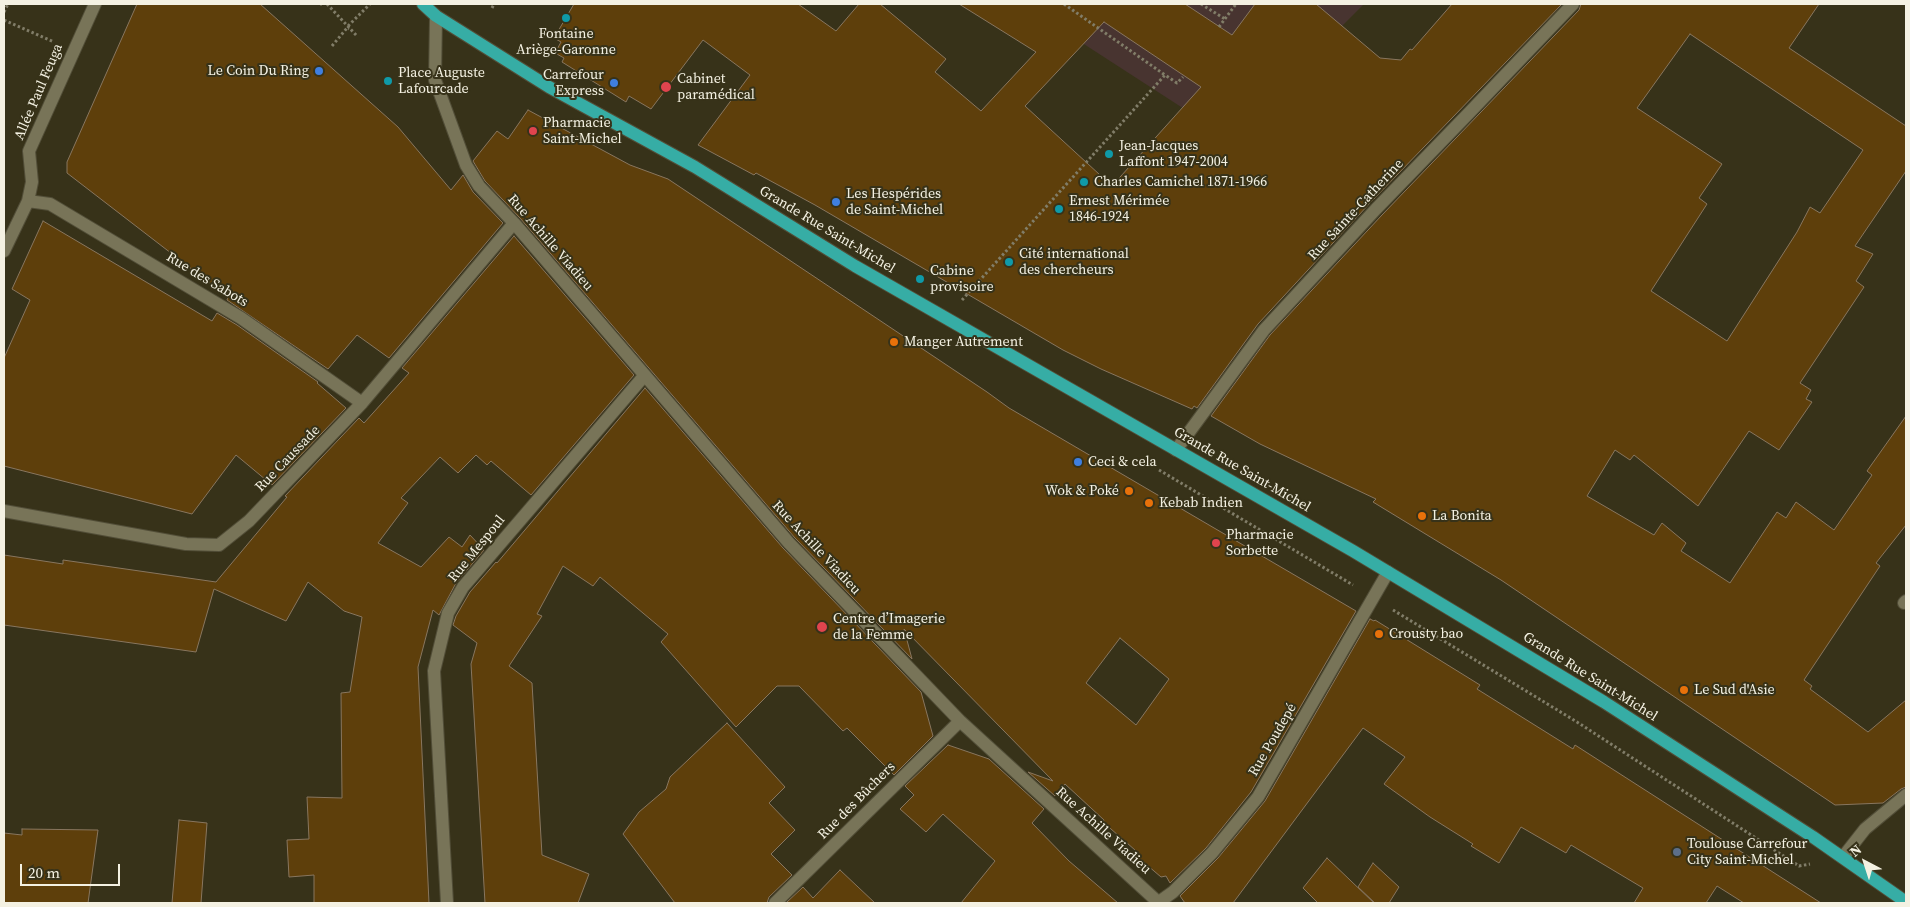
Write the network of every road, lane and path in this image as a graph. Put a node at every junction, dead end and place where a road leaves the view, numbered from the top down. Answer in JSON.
{"nodes":[{"id":1,"x":8,"y":4,"type":"edge"},
{"id":2,"x":95,"y":4,"type":"edge"},
{"id":3,"x":327,"y":4,"type":"edge"},
{"id":4,"x":370,"y":4,"type":"edge"},
{"id":5,"x":423,"y":4,"type":"edge"},
{"id":6,"x":1064,"y":4,"type":"edge"},
{"id":7,"x":1201,"y":4,"type":"edge"},
{"id":8,"x":1236,"y":4,"type":"edge"},
{"id":9,"x":1573,"y":4,"type":"edge"},
{"id":10,"x":4,"y":12,"type":"edge"},
{"id":11,"x":436,"y":16,"type":"junction"},
{"id":12,"x":1225,"y":19,"type":"junction"},
{"id":13,"x":4,"y":20,"type":"edge"},
{"id":14,"x":348,"y":26,"type":"junction"},
{"id":15,"x":1219,"y":27,"type":"dead end"},
{"id":16,"x":332,"y":46,"type":"dead end"},
{"id":17,"x":73,"y":51,"type":"junction"},
{"id":18,"x":1165,"y":75,"type":"junction"},
{"id":19,"x":1183,"y":76,"type":"dead end"},
{"id":20,"x":28,"y":201,"type":"junction"},
{"id":21,"x":514,"y":222,"type":"junction"},
{"id":22,"x":4,"y":251,"type":"edge"},
{"id":23,"x":962,"y":301,"type":"dead end"},
{"id":24,"x":644,"y":376,"type":"junction"},
{"id":25,"x":362,"y":403,"type":"junction"},
{"id":26,"x":1176,"y":450,"type":"junction"},
{"id":27,"x":4,"y":511,"type":"edge"},
{"id":28,"x":1388,"y":572,"type":"junction"},
{"id":29,"x":960,"y":721,"type":"junction"},
{"id":30,"x":1906,"y":795,"type":"edge"},
{"id":31,"x":1843,"y":857,"type":"junction"},
{"id":32,"x":1906,"y":902,"type":"edge"},
{"id":33,"x":447,"y":903,"type":"edge"},
{"id":34,"x":775,"y":903,"type":"edge"},
{"id":35,"x":1159,"y":903,"type":"edge"}],
"edges":[{"from":1,"to":10,"type":"path"},
{"from":2,"to":17,"type":"street","name":"Allée Paul Feuga"},
{"from":3,"to":14,"type":"path"},
{"from":4,"to":14,"type":"path"},
{"from":5,"to":11,"type":"main road"},
{"from":6,"to":18,"type":"path"},
{"from":7,"to":12,"type":"path"},
{"from":8,"to":12,"type":"path"},
{"from":9,"to":26,"type":"street","name":"Rue Sainte-Catherine"},
{"from":11,"to":21,"type":"street","name":"Rue Achille Viadieu"},
{"from":11,"to":26,"type":"main road","name":"Grande Rue Saint-Michel"},
{"from":12,"to":15,"type":"path"},
{"from":13,"to":17,"type":"path"},
{"from":14,"to":16,"type":"path"},
{"from":17,"to":20,"type":"street","name":"Allée Paul Feuga"},
{"from":18,"to":19,"type":"path"},
{"from":18,"to":23,"type":"path"},
{"from":20,"to":22,"type":"street","name":"Allée Paul Feuga"},
{"from":20,"to":25,"type":"street","name":"Rue des Sabots"},
{"from":21,"to":24,"type":"street","name":"Rue Achille Viadieu"},
{"from":21,"to":25,"type":"street","name":"Rue Caussade"},
{"from":24,"to":29,"type":"street","name":"Rue Achille Viadieu"},
{"from":24,"to":33,"type":"street","name":"Rue Mespoul"},
{"from":25,"to":27,"type":"street","name":"Rue Caussade"},
{"from":26,"to":28,"type":"main road","name":"Grande Rue Saint-Michel"},
{"from":28,"to":31,"type":"main road","name":"Grande Rue Saint-Michel"},
{"from":28,"to":35,"type":"street","name":"Rue Poudepé"},
{"from":29,"to":34,"type":"street","name":"Rue des Bûchers"},
{"from":29,"to":35,"type":"street","name":"Rue Achille Viadieu"},
{"from":30,"to":31,"type":"street"},
{"from":31,"to":32,"type":"main road","name":"Grande Rue Saint-Michel"}]}
